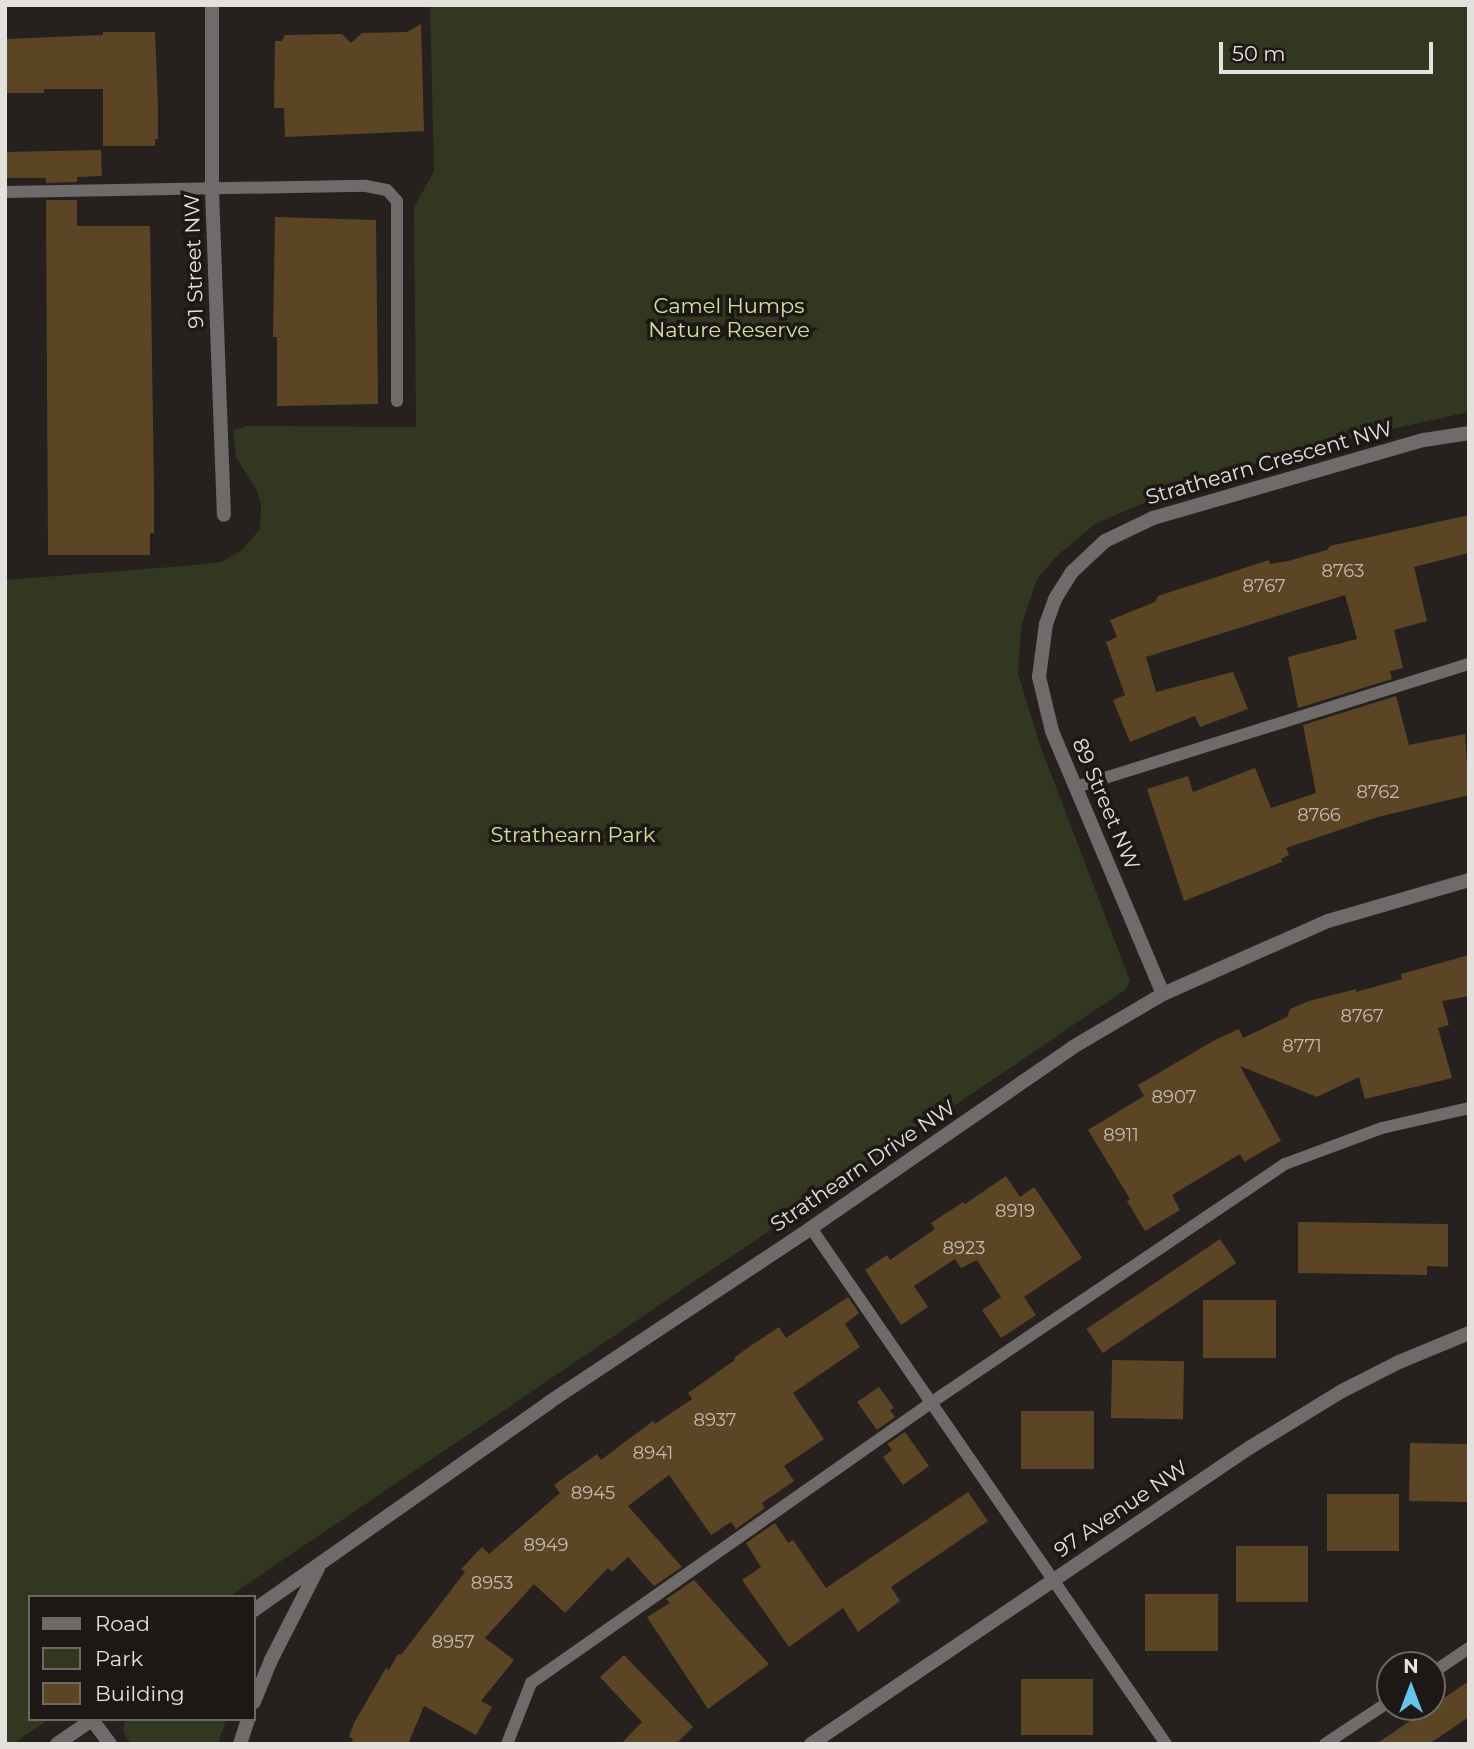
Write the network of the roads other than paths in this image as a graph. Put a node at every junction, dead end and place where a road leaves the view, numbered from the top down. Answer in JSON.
{"nodes":[{"id":1,"x":212,"y":5,"type":"edge"},
{"id":2,"x":212,"y":190,"type":"junction"},
{"id":3,"x":5,"y":192,"type":"edge"},
{"id":4,"x":397,"y":401,"type":"dead end"},
{"id":5,"x":1469,"y":433,"type":"edge"},
{"id":6,"x":224,"y":515,"type":"dead end"},
{"id":7,"x":1046,"y":624,"type":"joint"},
{"id":8,"x":1469,"y":664,"type":"edge"},
{"id":9,"x":1076,"y":787,"type":"junction"},
{"id":10,"x":1469,"y":880,"type":"edge"},
{"id":11,"x":1163,"y":994,"type":"junction"},
{"id":12,"x":1469,"y":1108,"type":"edge"},
{"id":13,"x":811,"y":1228,"type":"junction"},
{"id":14,"x":1469,"y":1333,"type":"edge"},
{"id":15,"x":932,"y":1402,"type":"junction"},
{"id":16,"x":320,"y":1564,"type":"junction"},
{"id":17,"x":1054,"y":1579,"type":"junction"},
{"id":18,"x":256,"y":1608,"type":"edge"},
{"id":19,"x":1469,"y":1648,"type":"edge"},
{"id":20,"x":1446,"y":1664,"type":"edge"},
{"id":21,"x":256,"y":1697,"type":"edge"},
{"id":22,"x":1376,"y":1710,"type":"edge"},
{"id":23,"x":90,"y":1721,"type":"edge"},
{"id":24,"x":94,"y":1721,"type":"edge"},
{"id":25,"x":247,"y":1721,"type":"edge"},
{"id":26,"x":57,"y":1744,"type":"edge"},
{"id":27,"x":110,"y":1744,"type":"edge"},
{"id":28,"x":240,"y":1744,"type":"edge"},
{"id":29,"x":508,"y":1744,"type":"edge"},
{"id":30,"x":811,"y":1744,"type":"edge"},
{"id":31,"x":1166,"y":1744,"type":"edge"},
{"id":32,"x":1325,"y":1744,"type":"edge"}],
"edges":[{"from":1,"to":2,"type":"street","name":"91 Street NW"},
{"from":2,"to":3,"type":"lane"},
{"from":2,"to":4,"type":"lane"},
{"from":2,"to":6,"type":"street","name":"91 Street NW"},
{"from":5,"to":7,"type":"street","name":"Strathearn Crescent NW"},
{"from":7,"to":9,"type":"street","name":"89 Street NW"},
{"from":8,"to":9,"type":"lane"},
{"from":9,"to":11,"type":"street","name":"89 Street NW"},
{"from":10,"to":11,"type":"street","name":"Strathearn Drive NW"},
{"from":11,"to":13,"type":"street","name":"Strathearn Drive NW"},
{"from":12,"to":15,"type":"lane"},
{"from":13,"to":15,"type":"lane"},
{"from":13,"to":16,"type":"street","name":"Strathearn Drive NW"},
{"from":14,"to":17,"type":"street","name":"97 Avenue NW"},
{"from":15,"to":17,"type":"lane"},
{"from":15,"to":29,"type":"lane"},
{"from":16,"to":18,"type":"street","name":"Strathearn Drive NW"},
{"from":16,"to":21,"type":"street","name":"Strathearn Drive NW"},
{"from":17,"to":30,"type":"street","name":"97 Avenue NW"},
{"from":17,"to":31,"type":"lane"},
{"from":19,"to":20,"type":"lane"},
{"from":22,"to":32,"type":"lane"},
{"from":23,"to":26,"type":"street"},
{"from":24,"to":27,"type":"street"},
{"from":25,"to":28,"type":"street"}]}
